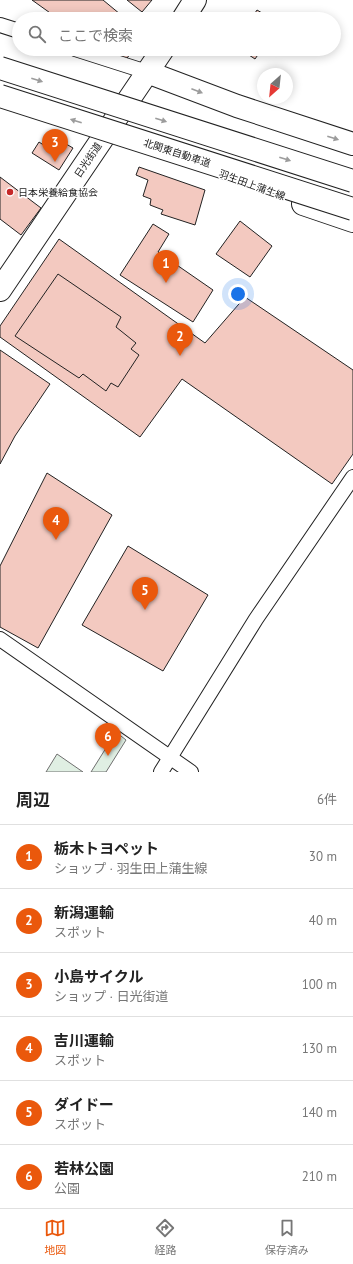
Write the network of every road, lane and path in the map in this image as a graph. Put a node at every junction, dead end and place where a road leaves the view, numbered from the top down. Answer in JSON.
{"nodes":[{"id":1,"x":195,"y":0,"type":"edge"},
{"id":2,"x":187,"y":12,"type":"edge"},
{"id":3,"x":0,"y":25,"type":"edge"},
{"id":4,"x":12,"y":29,"type":"edge"},
{"id":5,"x":97,"y":56,"type":"edge"},
{"id":6,"x":158,"y":56,"type":"edge"},
{"id":7,"x":0,"y":68,"type":"edge"},
{"id":8,"x":147,"y":72,"type":"junction"},
{"id":9,"x":0,"y":96,"type":"edge"},
{"id":10,"x":106,"y":133,"type":"junction"},
{"id":11,"x":353,"y":144,"type":"edge"},
{"id":12,"x":353,"y":181,"type":"edge"},
{"id":13,"x":353,"y":209,"type":"edge"},
{"id":14,"x":353,"y":221,"type":"edge"},
{"id":15,"x":0,"y":290,"type":"edge"},
{"id":16,"x":353,"y":478,"type":"edge"},
{"id":17,"x":0,"y":639,"type":"edge"},
{"id":18,"x":170,"y":757,"type":"junction"},
{"id":19,"x":161,"y":772,"type":"edge"},
{"id":20,"x":191,"y":772,"type":"edge"}],
"edges":[{"from":1,"to":2,"type":"main road"},
{"from":3,"to":4,"type":"street"},
{"from":5,"to":8,"type":"street"},
{"from":6,"to":8,"type":"main road","name":"日光街道"},
{"from":7,"to":12,"type":"main road","one_way":true,"bridge":true},
{"from":8,"to":10,"type":"main road","name":"日光街道"},
{"from":8,"to":11,"type":"main road","one_way":true},
{"from":13,"to":9,"type":"main road","name":"北関東自動車道","one_way":true,"bridge":true},
{"from":10,"to":14,"type":"main road","name":"羽生田上蒲生線"},
{"from":10,"to":15,"type":"main road","name":"日光街道"},
{"from":16,"to":18,"type":"street"},
{"from":17,"to":18,"type":"street"},
{"from":18,"to":19,"type":"street"},
{"from":18,"to":20,"type":"street"}]}
